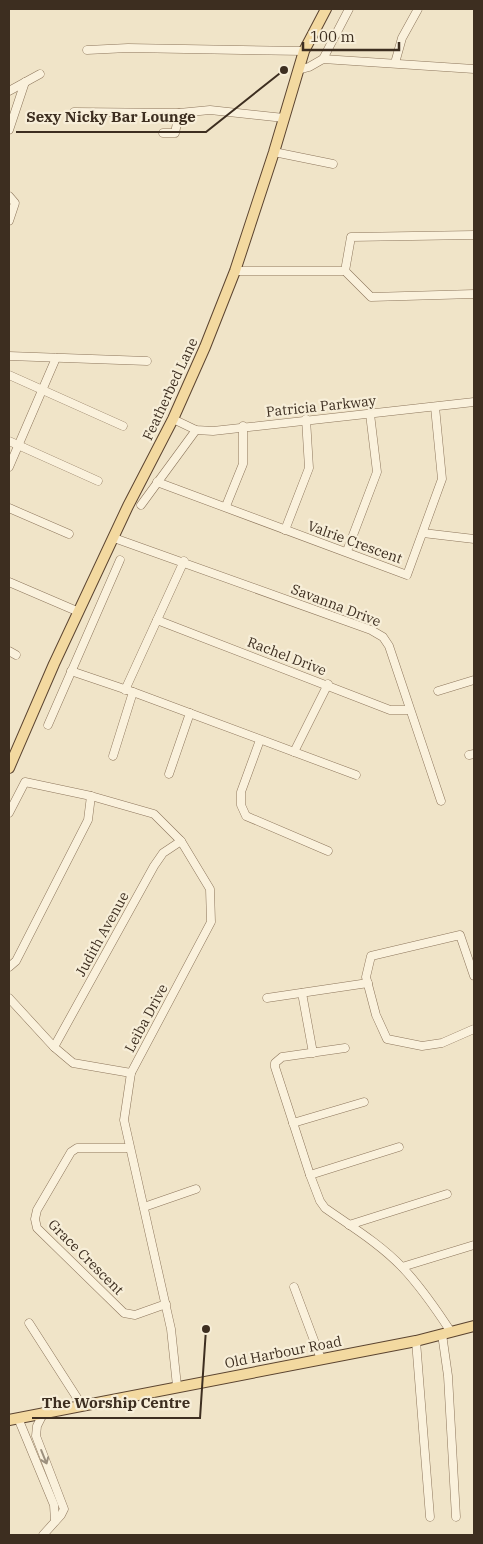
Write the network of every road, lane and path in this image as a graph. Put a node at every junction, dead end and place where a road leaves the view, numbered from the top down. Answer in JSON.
{"nodes":[{"id":1,"x":326,"y":9,"type":"edge"},
{"id":2,"x":349,"y":9,"type":"edge"},
{"id":3,"x":418,"y":9,"type":"edge"},
{"id":4,"x":87,"y":50,"type":"dead end"},
{"id":5,"x":304,"y":51,"type":"junction"},
{"id":6,"x":323,"y":59,"type":"junction"},
{"id":7,"x":395,"y":64,"type":"junction"},
{"id":8,"x":474,"y":69,"type":"edge"},
{"id":9,"x":298,"y":70,"type":"junction"},
{"id":10,"x":40,"y":74,"type":"dead end"},
{"id":11,"x":25,"y":82,"type":"junction"},
{"id":12,"x":9,"y":92,"type":"edge"},
{"id":13,"x":74,"y":112,"type":"dead end"},
{"id":14,"x":179,"y":113,"type":"junction"},
{"id":15,"x":284,"y":118,"type":"junction"},
{"id":16,"x":9,"y":130,"type":"edge"},
{"id":17,"x":163,"y":132,"type":"dead end"},
{"id":18,"x":274,"y":152,"type":"junction"},
{"id":19,"x":333,"y":164,"type":"dead end"},
{"id":20,"x":9,"y":196,"type":"edge"},
{"id":21,"x":9,"y":221,"type":"edge"},
{"id":22,"x":474,"y":235,"type":"edge"},
{"id":23,"x":235,"y":271,"type":"junction"},
{"id":24,"x":345,"y":271,"type":"junction"},
{"id":25,"x":474,"y":294,"type":"edge"},
{"id":26,"x":9,"y":356,"type":"edge"},
{"id":27,"x":56,"y":358,"type":"junction"},
{"id":28,"x":147,"y":361,"type":"dead end"},
{"id":29,"x":9,"y":375,"type":"edge"},
{"id":30,"x":42,"y":390,"type":"junction"},
{"id":31,"x":474,"y":402,"type":"edge"},
{"id":32,"x":435,"y":407,"type":"junction"},
{"id":33,"x":370,"y":414,"type":"junction"},
{"id":34,"x":173,"y":419,"type":"junction"},
{"id":35,"x":306,"y":420,"type":"junction"},
{"id":36,"x":123,"y":426,"type":"dead end"},
{"id":37,"x":243,"y":426,"type":"junction"},
{"id":38,"x":196,"y":430,"type":"junction"},
{"id":39,"x":9,"y":441,"type":"edge"},
{"id":40,"x":17,"y":445,"type":"junction"},
{"id":41,"x":9,"y":467,"type":"edge"},
{"id":42,"x":98,"y":481,"type":"dead end"},
{"id":43,"x":157,"y":482,"type":"junction"},
{"id":44,"x":141,"y":506,"type":"dead end"},
{"id":45,"x":226,"y":506,"type":"junction"},
{"id":46,"x":9,"y":508,"type":"edge"},
{"id":47,"x":285,"y":530,"type":"junction"},
{"id":48,"x":423,"y":533,"type":"junction"},
{"id":49,"x":68,"y":534,"type":"dead end"},
{"id":50,"x":114,"y":538,"type":"junction"},
{"id":51,"x":474,"y":539,"type":"edge"},
{"id":52,"x":348,"y":552,"type":"junction"},
{"id":53,"x":120,"y":560,"type":"dead end"},
{"id":54,"x":184,"y":561,"type":"junction"},
{"id":55,"x":9,"y":582,"type":"edge"},
{"id":56,"x":79,"y":612,"type":"junction"},
{"id":57,"x":157,"y":620,"type":"junction"},
{"id":58,"x":70,"y":671,"type":"junction"},
{"id":59,"x":474,"y":680,"type":"edge"},
{"id":60,"x":328,"y":684,"type":"junction"},
{"id":61,"x":129,"y":691,"type":"junction"},
{"id":62,"x":438,"y":691,"type":"dead end"},
{"id":63,"x":409,"y":710,"type":"junction"},
{"id":64,"x":190,"y":713,"type":"junction"},
{"id":65,"x":48,"y":725,"type":"dead end"},
{"id":66,"x":260,"y":740,"type":"junction"},
{"id":67,"x":294,"y":752,"type":"junction"},
{"id":68,"x":113,"y":756,"type":"dead end"},
{"id":69,"x":9,"y":768,"type":"edge"},
{"id":70,"x":168,"y":774,"type":"dead end"},
{"id":71,"x":356,"y":775,"type":"dead end"},
{"id":72,"x":91,"y":796,"type":"junction"},
{"id":73,"x":441,"y":801,"type":"dead end"},
{"id":74,"x":9,"y":813,"type":"edge"},
{"id":75,"x":182,"y":841,"type":"junction"},
{"id":76,"x":328,"y":851,"type":"dead end"},
{"id":77,"x":9,"y":967,"type":"edge"},
{"id":78,"x":474,"y":976,"type":"edge"},
{"id":79,"x":368,"y":983,"type":"junction"},
{"id":80,"x":302,"y":993,"type":"junction"},
{"id":81,"x":9,"y":998,"type":"edge"},
{"id":82,"x":267,"y":998,"type":"dead end"},
{"id":83,"x":474,"y":1029,"type":"edge"},
{"id":84,"x":54,"y":1047,"type":"junction"},
{"id":85,"x":345,"y":1048,"type":"dead end"},
{"id":86,"x":313,"y":1053,"type":"junction"},
{"id":87,"x":131,"y":1073,"type":"junction"},
{"id":88,"x":364,"y":1102,"type":"dead end"},
{"id":89,"x":293,"y":1123,"type":"junction"},
{"id":90,"x":129,"y":1148,"type":"junction"},
{"id":91,"x":399,"y":1148,"type":"dead end"},
{"id":92,"x":310,"y":1175,"type":"junction"},
{"id":93,"x":196,"y":1189,"type":"dead end"},
{"id":94,"x":447,"y":1194,"type":"dead end"},
{"id":95,"x":144,"y":1207,"type":"junction"},
{"id":96,"x":349,"y":1225,"type":"junction"},
{"id":97,"x":474,"y":1245,"type":"edge"},
{"id":98,"x":402,"y":1267,"type":"junction"},
{"id":99,"x":294,"y":1287,"type":"dead end"},
{"id":100,"x":166,"y":1304,"type":"junction"},
{"id":101,"x":29,"y":1323,"type":"dead end"},
{"id":102,"x":474,"y":1326,"type":"edge"},
{"id":103,"x":447,"y":1333,"type":"junction"},
{"id":104,"x":416,"y":1341,"type":"junction"},
{"id":105,"x":321,"y":1359,"type":"junction"},
{"id":106,"x":177,"y":1386,"type":"junction"},
{"id":107,"x":81,"y":1404,"type":"junction"},
{"id":108,"x":44,"y":1412,"type":"junction"},
{"id":109,"x":13,"y":1419,"type":"edge"},
{"id":110,"x":430,"y":1517,"type":"dead end"},
{"id":111,"x":456,"y":1517,"type":"dead end"},
{"id":112,"x":56,"y":1521,"type":"junction"},
{"id":113,"x":42,"y":1535,"type":"edge"}],
"edges":[{"from":1,"to":5,"type":"main road","name":"Featherbed Lane"},
{"from":2,"to":6,"type":"street"},
{"from":3,"to":7,"type":"street"},
{"from":4,"to":5,"type":"street"},
{"from":5,"to":9,"type":"main road","name":"Featherbed Lane"},
{"from":6,"to":7,"type":"street"},
{"from":6,"to":9,"type":"street"},
{"from":7,"to":8,"type":"street"},
{"from":9,"to":15,"type":"main road","name":"Featherbed Lane"},
{"from":10,"to":11,"type":"street"},
{"from":11,"to":12,"type":"street"},
{"from":11,"to":16,"type":"street"},
{"from":13,"to":14,"type":"street"},
{"from":14,"to":15,"type":"street"},
{"from":14,"to":17,"type":"street"},
{"from":15,"to":18,"type":"main road","name":"Featherbed Lane"},
{"from":18,"to":19,"type":"street"},
{"from":18,"to":23,"type":"main road","name":"Featherbed Lane"},
{"from":20,"to":21,"type":"street"},
{"from":22,"to":24,"type":"street"},
{"from":23,"to":24,"type":"street"},
{"from":23,"to":34,"type":"main road","name":"Featherbed Lane"},
{"from":24,"to":25,"type":"street"},
{"from":26,"to":27,"type":"street"},
{"from":27,"to":28,"type":"street"},
{"from":27,"to":30,"type":"street"},
{"from":29,"to":30,"type":"street"},
{"from":30,"to":36,"type":"street"},
{"from":30,"to":40,"type":"street"},
{"from":31,"to":32,"type":"street","name":"Patricia Parkway"},
{"from":32,"to":33,"type":"street","name":"Patricia Parkway"},
{"from":32,"to":48,"type":"street","name":"Valrie Crescent"},
{"from":33,"to":35,"type":"street","name":"Patricia Parkway"},
{"from":33,"to":52,"type":"street"},
{"from":34,"to":38,"type":"street"},
{"from":34,"to":50,"type":"main road","name":"Featherbed Lane"},
{"from":35,"to":37,"type":"street","name":"Patricia Parkway"},
{"from":35,"to":47,"type":"street"},
{"from":37,"to":38,"type":"street","name":"Patricia Parkway"},
{"from":37,"to":45,"type":"street"},
{"from":38,"to":43,"type":"street"},
{"from":39,"to":40,"type":"street"},
{"from":40,"to":41,"type":"street"},
{"from":40,"to":42,"type":"street"},
{"from":43,"to":44,"type":"street"},
{"from":43,"to":45,"type":"street","name":"Valrie Crescent"},
{"from":45,"to":47,"type":"street","name":"Valrie Crescent"},
{"from":46,"to":49,"type":"street"},
{"from":47,"to":52,"type":"street","name":"Valrie Crescent"},
{"from":48,"to":51,"type":"street"},
{"from":48,"to":52,"type":"street","name":"Valrie Crescent"},
{"from":50,"to":54,"type":"street","name":"Savanna Drive"},
{"from":50,"to":56,"type":"main road","name":"Featherbed Lane"},
{"from":53,"to":58,"type":"street"},
{"from":54,"to":57,"type":"street"},
{"from":54,"to":63,"type":"street","name":"Savanna Drive"},
{"from":55,"to":56,"type":"street"},
{"from":56,"to":69,"type":"main road","name":"Featherbed Lane"},
{"from":57,"to":60,"type":"street","name":"Rachel Drive"},
{"from":57,"to":61,"type":"street"},
{"from":58,"to":61,"type":"street"},
{"from":58,"to":65,"type":"street"},
{"from":59,"to":62,"type":"street"},
{"from":60,"to":63,"type":"street","name":"Rachel Drive"},
{"from":60,"to":67,"type":"street"},
{"from":61,"to":64,"type":"street"},
{"from":61,"to":68,"type":"street"},
{"from":63,"to":73,"type":"street","name":"Savanna Drive"},
{"from":64,"to":66,"type":"street"},
{"from":64,"to":70,"type":"street"},
{"from":66,"to":67,"type":"street"},
{"from":66,"to":76,"type":"street"},
{"from":67,"to":71,"type":"street"},
{"from":72,"to":74,"type":"street","name":"Leiba Drive"},
{"from":72,"to":75,"type":"street","name":"Leiba Drive"},
{"from":72,"to":77,"type":"street"},
{"from":75,"to":84,"type":"street","name":"Judith Avenue"},
{"from":75,"to":87,"type":"street","name":"Leiba Drive"},
{"from":78,"to":79,"type":"street"},
{"from":79,"to":80,"type":"street"},
{"from":79,"to":83,"type":"street"},
{"from":80,"to":82,"type":"street"},
{"from":80,"to":86,"type":"street"},
{"from":81,"to":84,"type":"street"},
{"from":84,"to":87,"type":"street"},
{"from":85,"to":86,"type":"street"},
{"from":86,"to":89,"type":"street"},
{"from":87,"to":90,"type":"street","name":"Leiba Drive"},
{"from":88,"to":89,"type":"street"},
{"from":89,"to":92,"type":"street"},
{"from":90,"to":95,"type":"street","name":"Leiba Drive"},
{"from":90,"to":100,"type":"street","name":"Grace Crescent"},
{"from":91,"to":92,"type":"street"},
{"from":92,"to":96,"type":"street"},
{"from":93,"to":95,"type":"street"},
{"from":94,"to":96,"type":"street"},
{"from":95,"to":100,"type":"street","name":"Leiba Drive"},
{"from":96,"to":98,"type":"street"},
{"from":97,"to":98,"type":"street"},
{"from":98,"to":103,"type":"street"},
{"from":99,"to":105,"type":"street"},
{"from":100,"to":106,"type":"street","name":"Leiba Drive"},
{"from":101,"to":107,"type":"street"},
{"from":102,"to":103,"type":"main road","name":"Old Harbour Road"},
{"from":103,"to":104,"type":"main road","name":"Old Harbour Road"},
{"from":103,"to":111,"type":"street"},
{"from":104,"to":105,"type":"main road","name":"Old Harbour Road"},
{"from":104,"to":110,"type":"street"},
{"from":105,"to":106,"type":"main road","name":"Old Harbour Road"},
{"from":106,"to":107,"type":"main road","name":"Old Harbour Road"},
{"from":107,"to":108,"type":"main road","name":"Old Harbour Road"},
{"from":108,"to":109,"type":"main road","name":"Old Harbour Road"},
{"from":108,"to":112,"type":"street","one_way":true},
{"from":109,"to":112,"type":"street"},
{"from":112,"to":113,"type":"street"}]}
